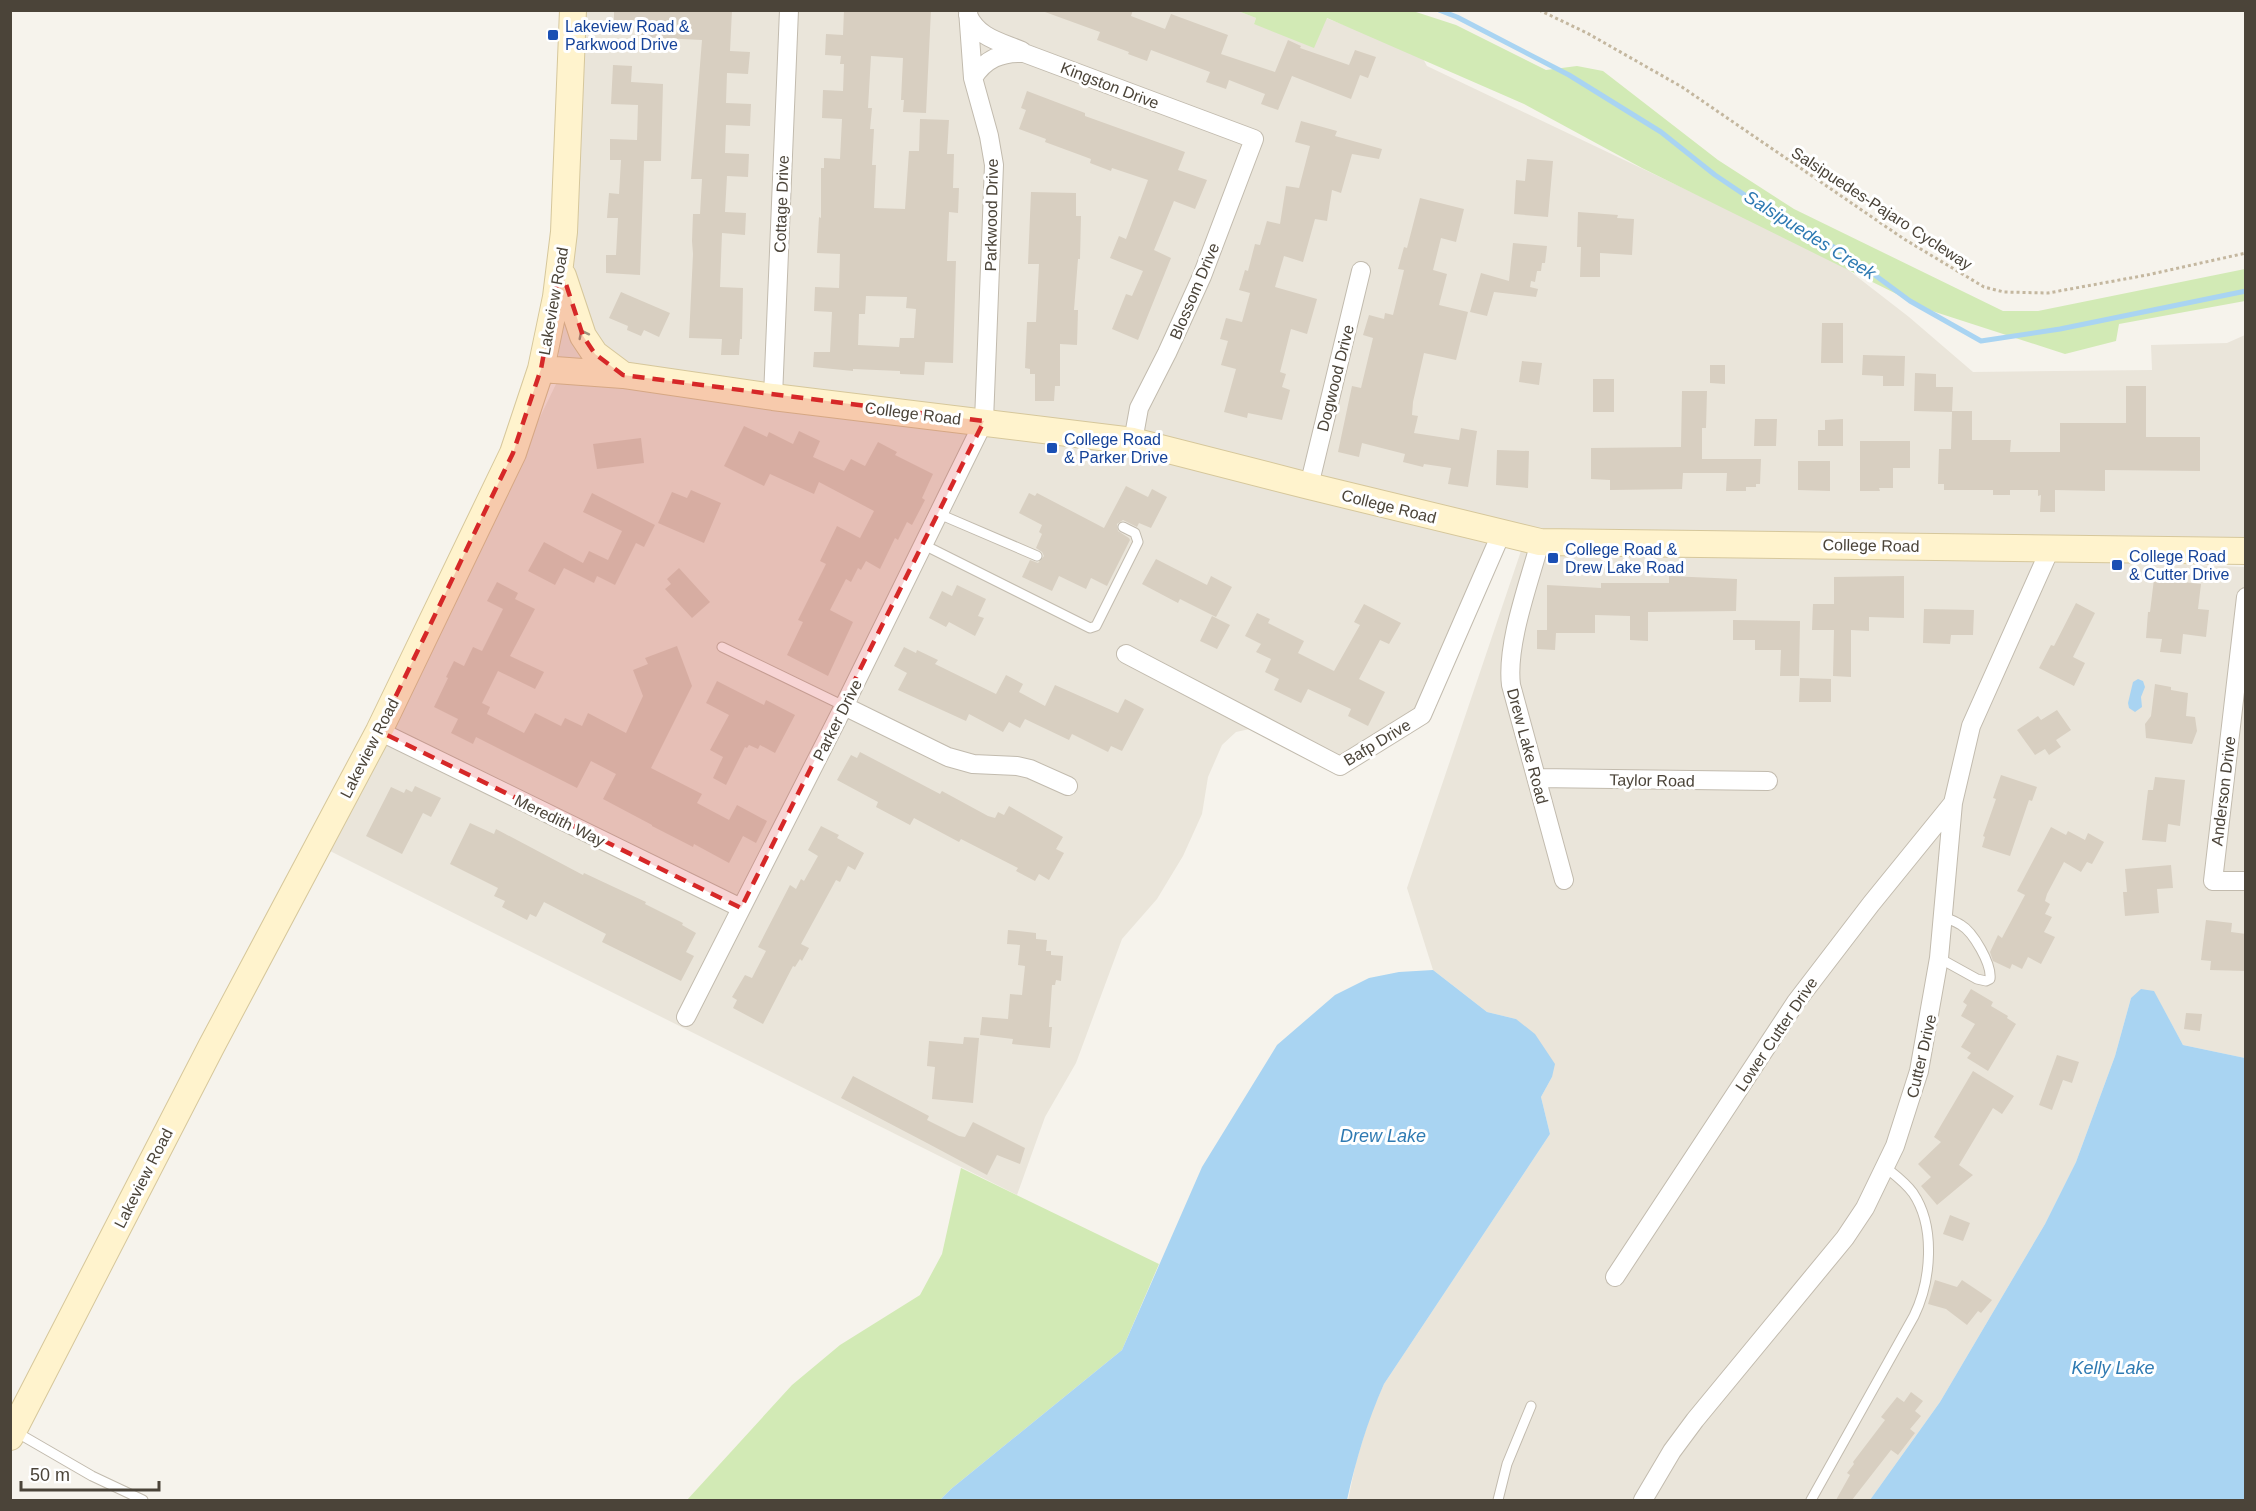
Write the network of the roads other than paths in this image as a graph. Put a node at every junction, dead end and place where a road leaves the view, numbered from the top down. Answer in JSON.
{"nodes":[{"id":1,"x":573,"y":10,"type":"edge"},
{"id":2,"x":789,"y":10,"type":"edge"},
{"id":3,"x":968,"y":13,"type":"edge"},
{"id":4,"x":1038,"y":57,"type":"junction"},
{"id":5,"x":973,"y":78,"type":"junction"},
{"id":6,"x":1254,"y":139,"type":"joint"},
{"id":7,"x":560,"y":266,"type":"junction"},
{"id":8,"x":1361,"y":271,"type":"dead end"},
{"id":9,"x":541,"y":369,"type":"junction"},
{"id":10,"x":623,"y":375,"type":"junction"},
{"id":11,"x":773,"y":397,"type":"junction"},
{"id":12,"x":984,"y":422,"type":"junction"},
{"id":13,"x":1133,"y":441,"type":"junction"},
{"id":14,"x":1309,"y":486,"type":"junction"},
{"id":15,"x":939,"y":514,"type":"junction"},
{"id":16,"x":1124,"y":527,"type":"dead end"},
{"id":17,"x":1501,"y":534,"type":"junction"},
{"id":18,"x":1540,"y":542,"type":"junction"},
{"id":19,"x":924,"y":545,"type":"junction"},
{"id":20,"x":2051,"y":548,"type":"junction"},
{"id":21,"x":2246,"y":551,"type":"edge"},
{"id":22,"x":1037,"y":556,"type":"dead end"},
{"id":23,"x":2246,"y":597,"type":"edge"},
{"id":24,"x":722,"y":647,"type":"dead end"},
{"id":25,"x":1126,"y":654,"type":"dead end"},
{"id":26,"x":844,"y":706,"type":"junction"},
{"id":27,"x":379,"y":731,"type":"junction"},
{"id":28,"x":1537,"y":778,"type":"junction"},
{"id":29,"x":1768,"y":781,"type":"dead end"},
{"id":30,"x":1068,"y":786,"type":"dead end"},
{"id":31,"x":1953,"y":803,"type":"junction"},
{"id":32,"x":1564,"y":880,"type":"dead end"},
{"id":33,"x":2246,"y":881,"type":"edge"},
{"id":34,"x":741,"y":908,"type":"junction"},
{"id":35,"x":1943,"y":916,"type":"junction"},
{"id":36,"x":1939,"y":958,"type":"junction"},
{"id":37,"x":686,"y":1017,"type":"dead end"},
{"id":38,"x":1885,"y":1167,"type":"junction"},
{"id":39,"x":1615,"y":1277,"type":"dead end"},
{"id":40,"x":1532,"y":1406,"type":"dead end"},
{"id":41,"x":12,"y":1434,"type":"edge"},
{"id":42,"x":143,"y":1500,"type":"edge"},
{"id":43,"x":1498,"y":1500,"type":"edge"},
{"id":44,"x":1643,"y":1500,"type":"edge"},
{"id":45,"x":1811,"y":1500,"type":"edge"}],
"edges":[{"from":1,"to":7,"type":"street","name":"Lakeview Road"},
{"from":2,"to":11,"type":"street","name":"Cottage Drive"},
{"from":3,"to":4,"type":"street"},
{"from":3,"to":5,"type":"street","name":"Parkwood Drive"},
{"from":4,"to":5,"type":"street","name":"Kingston Drive"},
{"from":4,"to":6,"type":"street","name":"Kingston Drive"},
{"from":5,"to":12,"type":"street","name":"Parkwood Drive"},
{"from":6,"to":13,"type":"street","name":"Blossom Drive"},
{"from":7,"to":9,"type":"street","name":"Lakeview Road"},
{"from":10,"to":7,"type":"street","one_way":true},
{"from":8,"to":14,"type":"street","name":"Dogwood Drive"},
{"from":9,"to":10,"type":"street","name":"College Road"},
{"from":9,"to":27,"type":"street","name":"Lakeview Road"},
{"from":10,"to":11,"type":"street","name":"College Road"},
{"from":11,"to":12,"type":"street","name":"College Road"},
{"from":12,"to":13,"type":"street","name":"College Road"},
{"from":12,"to":15,"type":"street","name":"Parker Drive"},
{"from":13,"to":14,"type":"street","name":"College Road"},
{"from":14,"to":17,"type":"street","name":"College Road"},
{"from":15,"to":19,"type":"street","name":"Parker Drive"},
{"from":15,"to":22,"type":"lane"},
{"from":16,"to":19,"type":"lane"},
{"from":17,"to":18,"type":"street","name":"College Road"},
{"from":17,"to":25,"type":"street","name":"Bafp Drive"},
{"from":18,"to":20,"type":"street","name":"College Road"},
{"from":18,"to":28,"type":"street","name":"Drew Lake Road"},
{"from":19,"to":26,"type":"street","name":"Parker Drive"},
{"from":20,"to":21,"type":"street","name":"College Road"},
{"from":20,"to":31,"type":"street","name":"Cutter Drive"},
{"from":23,"to":33,"type":"street","name":"Anderson Drive"},
{"from":24,"to":26,"type":"lane"},
{"from":26,"to":30,"type":"street"},
{"from":26,"to":34,"type":"street","name":"Parker Drive"},
{"from":27,"to":34,"type":"street","name":"Meredith Way"},
{"from":27,"to":41,"type":"street","name":"Lakeview Road"},
{"from":28,"to":29,"type":"street","name":"Taylor Road"},
{"from":28,"to":32,"type":"street","name":"Drew Lake Road"},
{"from":31,"to":35,"type":"street","name":"Cutter Drive"},
{"from":31,"to":39,"type":"street","name":"Lower Cutter Drive"},
{"from":34,"to":37,"type":"street","name":"Parker Drive"},
{"from":35,"to":36,"type":"street","name":"Cutter Drive"},
{"from":35,"to":36,"type":"lane"},
{"from":36,"to":38,"type":"street","name":"Cutter Drive"},
{"from":38,"to":44,"type":"street","name":"Cutter Drive"},
{"from":38,"to":45,"type":"lane"},
{"from":40,"to":43,"type":"lane"},
{"from":41,"to":42,"type":"lane"}]}
